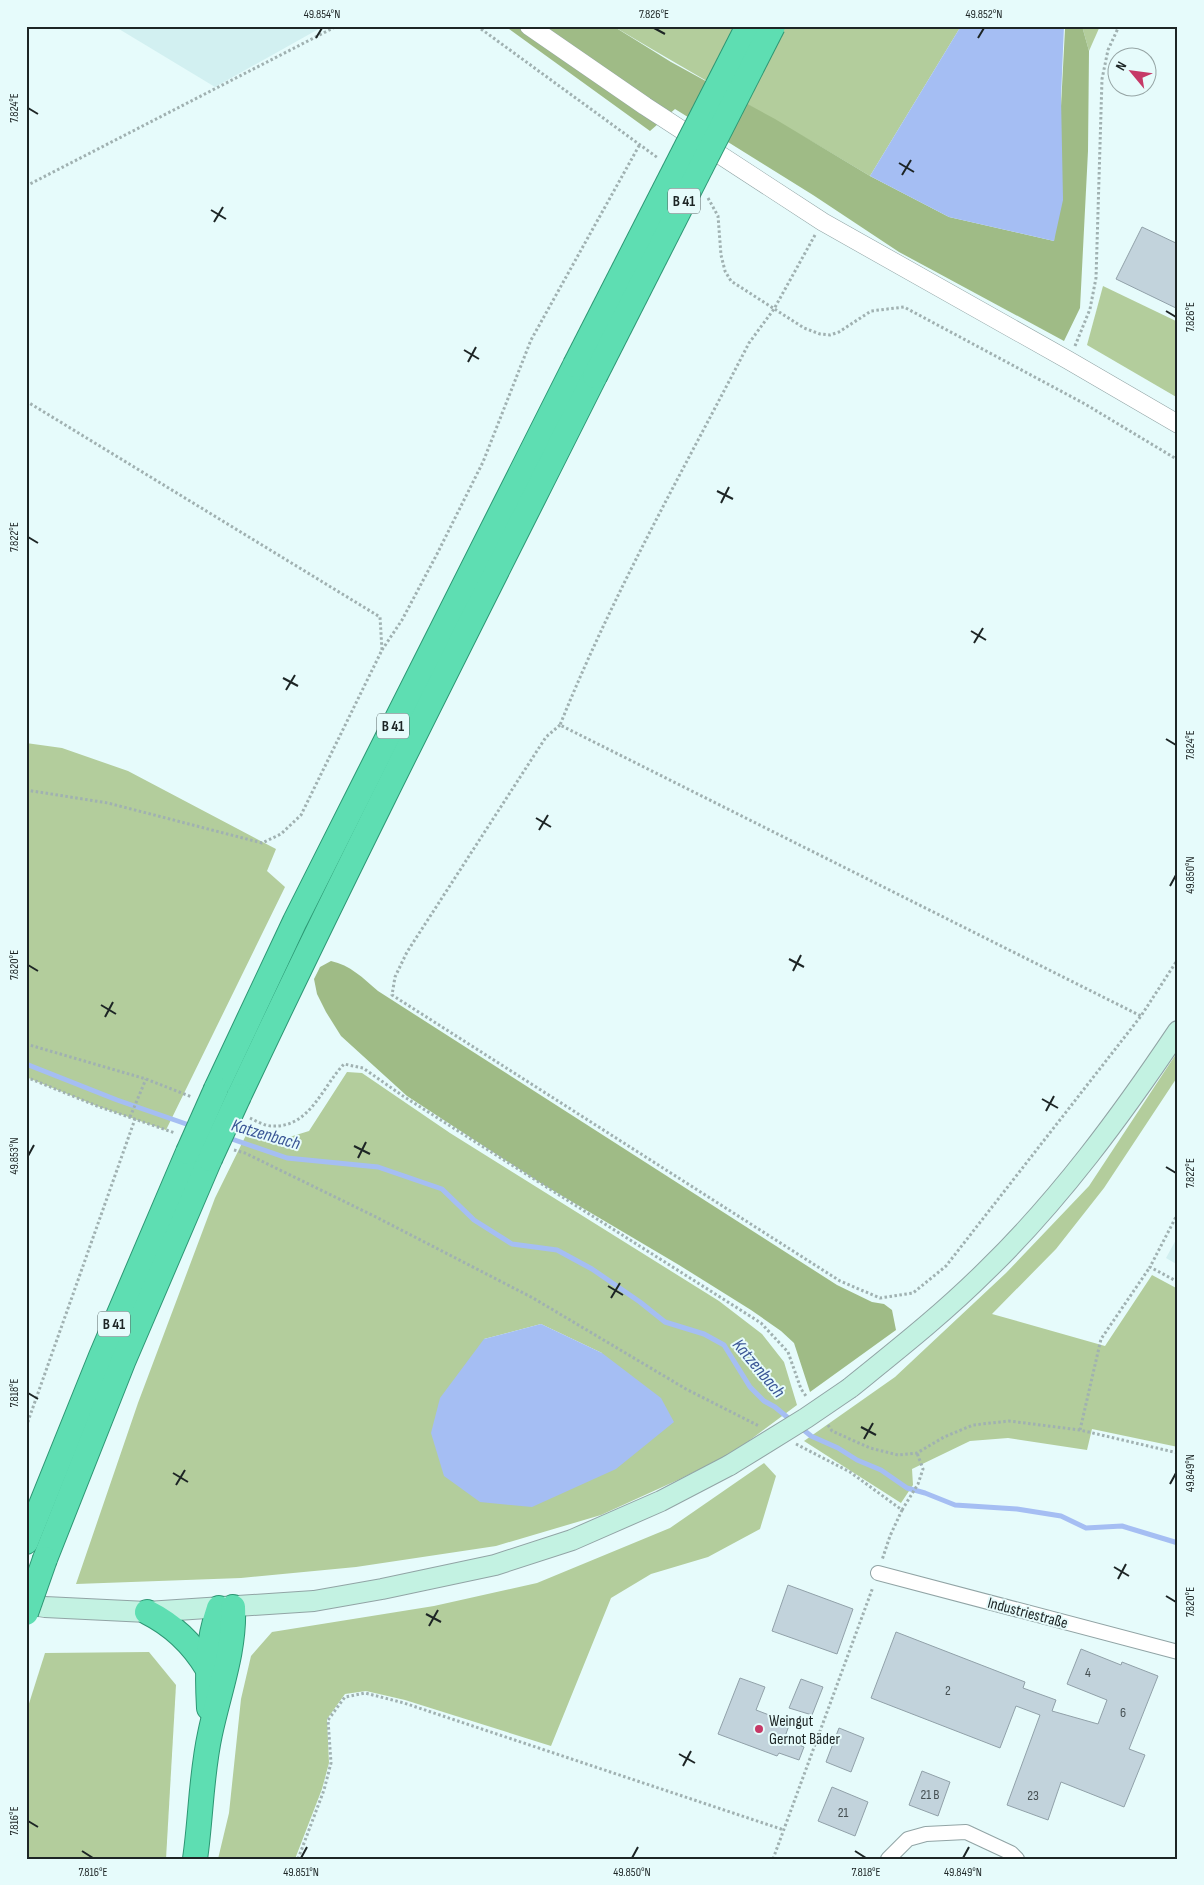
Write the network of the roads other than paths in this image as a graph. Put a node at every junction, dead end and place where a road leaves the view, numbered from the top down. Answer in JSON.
{"nodes":[{"id":1,"x":529,"y":26,"type":"edge"},
{"id":2,"x":748,"y":26,"type":"edge"},
{"id":3,"x":773,"y":26,"type":"edge"},
{"id":4,"x":585,"y":371,"type":"junction"},
{"id":5,"x":1178,"y":424,"type":"edge"},
{"id":6,"x":1178,"y":1031,"type":"edge"},
{"id":7,"x":202,"y":1149,"type":"junction"},
{"id":8,"x":26,"y":1542,"type":"edge"},
{"id":9,"x":878,"y":1572,"type":"road end"},
{"id":10,"x":26,"y":1604,"type":"edge"},
{"id":11,"x":226,"y":1607,"type":"junction"},
{"id":12,"x":146,"y":1612,"type":"junction"},
{"id":13,"x":26,"y":1613,"type":"edge"},
{"id":14,"x":1178,"y":1652,"type":"edge"},
{"id":15,"x":207,"y":1668,"type":"junction"},
{"id":16,"x":210,"y":1735,"type":"junction"},
{"id":17,"x":195,"y":1859,"type":"edge"},
{"id":18,"x":888,"y":1859,"type":"edge"},
{"id":19,"x":1017,"y":1859,"type":"edge"}],
"edges":[{"from":1,"to":5,"type":"street"},
{"from":2,"to":4,"type":"highway","number":"B 41","bridge":true},
{"from":3,"to":4,"type":"highway","number":"B 41","bridge":true},
{"from":4,"to":7,"type":"highway","number":"B 41","bridge":true},
{"from":4,"to":7,"type":"highway","number":"B 41","bridge":true},
{"from":6,"to":11,"type":"main road","bridge":true},
{"from":7,"to":8,"type":"highway","number":"B 41"},
{"from":7,"to":13,"type":"highway","number":"B 41","bridge":true},
{"from":9,"to":14,"type":"street","name":"Industriestraße"},
{"from":10,"to":12,"type":"main road"},
{"from":11,"to":12,"type":"main road"},
{"from":11,"to":15,"type":"highway"},
{"from":11,"to":16,"type":"highway"},
{"from":12,"to":15,"type":"highway"},
{"from":15,"to":16,"type":"highway"},
{"from":16,"to":17,"type":"highway"},
{"from":18,"to":19,"type":"street"}]}
